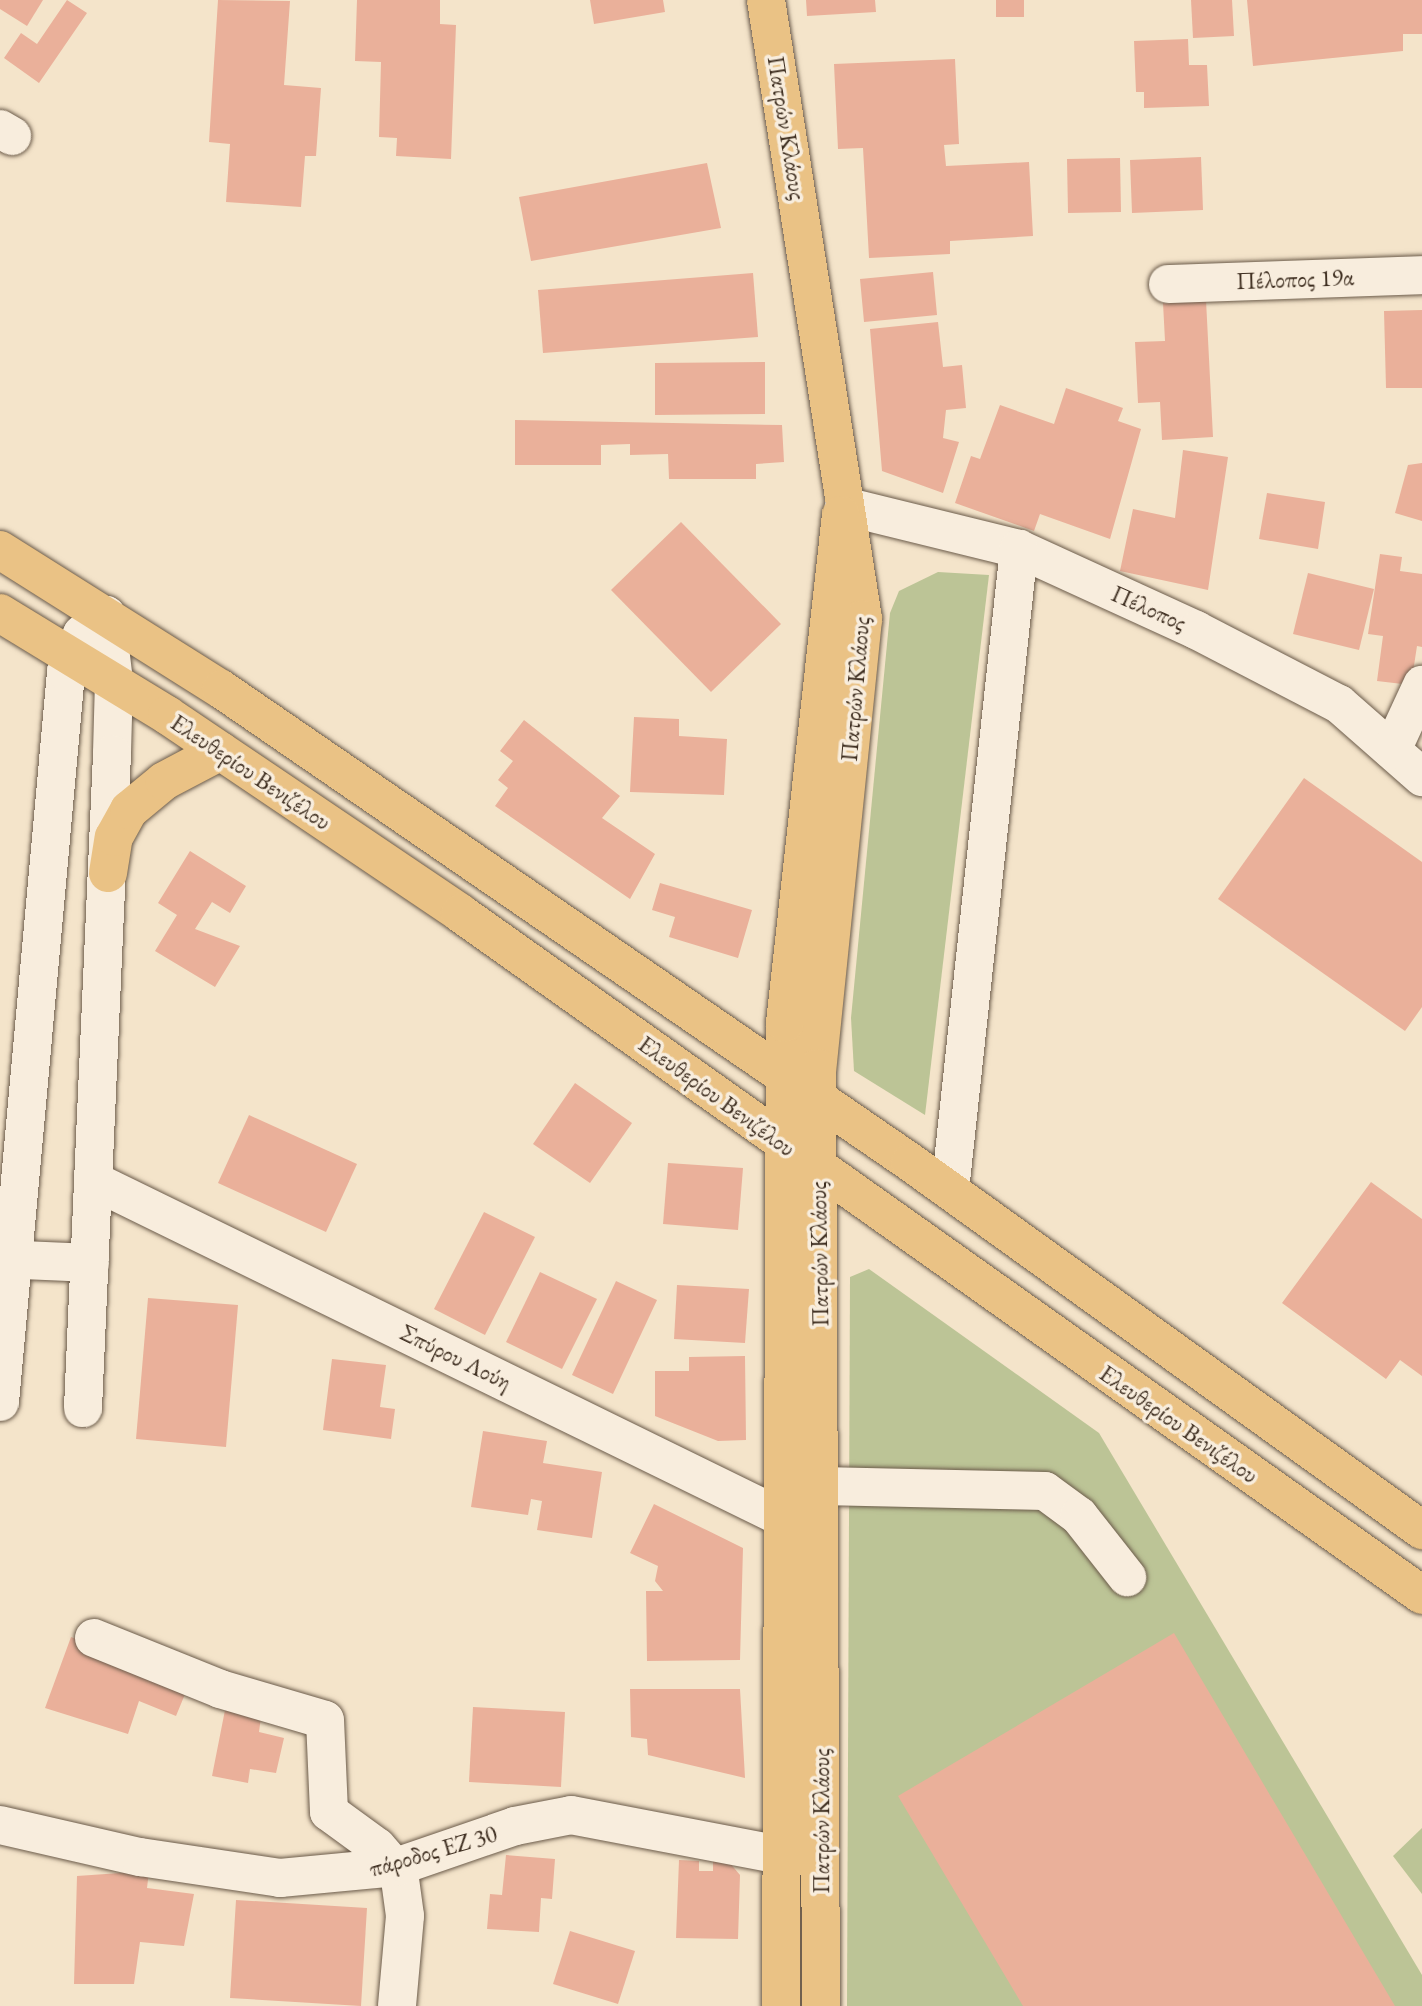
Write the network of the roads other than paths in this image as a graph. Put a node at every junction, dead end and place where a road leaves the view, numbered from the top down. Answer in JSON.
{"nodes":[{"id":1,"x":765,"y":0,"type":"edge"},
{"id":2,"x":1422,"y":275,"type":"edge"},
{"id":3,"x":1168,"y":284,"type":"dead end"},
{"id":4,"x":844,"y":506,"type":"junction"},
{"id":5,"x":1019,"y":549,"type":"junction"},
{"id":6,"x":0,"y":551,"type":"edge"},
{"id":7,"x":0,"y":613,"type":"edge"},
{"id":8,"x":106,"y":615,"type":"junction"},
{"id":9,"x":71,"y":655,"type":"junction"},
{"id":10,"x":114,"y":681,"type":"junction"},
{"id":11,"x":1422,"y":685,"type":"edge"},
{"id":12,"x":1392,"y":750,"type":"junction"},
{"id":13,"x":221,"y":751,"type":"junction"},
{"id":14,"x":1422,"y":777,"type":"edge"},
{"id":15,"x":108,"y":873,"type":"junction"},
{"id":16,"x":784,"y":1077,"type":"junction"},
{"id":17,"x":817,"y":1099,"type":"junction"},
{"id":18,"x":782,"y":1143,"type":"junction"},
{"id":19,"x":818,"y":1171,"type":"junction"},
{"id":20,"x":94,"y":1181,"type":"junction"},
{"id":21,"x":950,"y":1190,"type":"junction"},
{"id":22,"x":6,"y":1259,"type":"edge"},
{"id":23,"x":90,"y":1263,"type":"junction"},
{"id":24,"x":0,"y":1402,"type":"edge"},
{"id":25,"x":83,"y":1408,"type":"dead end"},
{"id":26,"x":821,"y":1504,"type":"junction"},
{"id":27,"x":783,"y":1518,"type":"junction"},
{"id":28,"x":1422,"y":1530,"type":"edge"},
{"id":29,"x":1127,"y":1577,"type":"dead end"},
{"id":30,"x":1422,"y":1595,"type":"edge"},
{"id":31,"x":94,"y":1638,"type":"dead end"},
{"id":32,"x":0,"y":1825,"type":"edge"},
{"id":33,"x":781,"y":1855,"type":"junction"},
{"id":34,"x":396,"y":1867,"type":"junction"},
{"id":35,"x":397,"y":2006,"type":"edge"},
{"id":36,"x":781,"y":2006,"type":"edge"},
{"id":37,"x":821,"y":2006,"type":"edge"}],
"edges":[{"from":1,"to":4,"type":"main road","name":"Πατρών Κλάους"},
{"from":2,"to":3,"type":"street","name":"Πέλοπος 19α"},
{"from":4,"to":5,"type":"street","name":"Πέλοπος"},
{"from":4,"to":16,"type":"main road","name":"Πατρών Κλάους"},
{"from":4,"to":17,"type":"main road","name":"Πατρών Κλάους"},
{"from":5,"to":12,"type":"street","name":"Πέλοπος"},
{"from":5,"to":21,"type":"street"},
{"from":6,"to":8,"type":"main road","name":"Ελευθερίου Βενιζέλου"},
{"from":7,"to":9,"type":"main road","name":"Ελευθερίου Βενιζέλου"},
{"from":8,"to":9,"type":"street"},
{"from":8,"to":10,"type":"street"},
{"from":8,"to":16,"type":"main road","name":"Ελευθερίου Βενιζέλου"},
{"from":9,"to":10,"type":"main road","name":"Ελευθερίου Βενιζέλου"},
{"from":9,"to":22,"type":"street"},
{"from":10,"to":13,"type":"main road","name":"Ελευθερίου Βενιζέλου"},
{"from":10,"to":15,"type":"street"},
{"from":11,"to":12,"type":"street"},
{"from":12,"to":14,"type":"street","name":"Πέλοπος"},
{"from":13,"to":15,"type":"main road"},
{"from":13,"to":18,"type":"main road","name":"Ελευθερίου Βενιζέλου"},
{"from":15,"to":20,"type":"street"},
{"from":16,"to":17,"type":"main road","name":"Ελευθερίου Βενιζέλου"},
{"from":16,"to":18,"type":"main road","name":"Πατρών Κλάους"},
{"from":17,"to":19,"type":"main road","name":"Πατρών Κλάους"},
{"from":17,"to":21,"type":"main road","name":"Ελευθερίου Βενιζέλου"},
{"from":18,"to":19,"type":"main road","name":"Ελευθερίου Βενιζέλου"},
{"from":18,"to":27,"type":"main road","name":"Πατρών Κλάους"},
{"from":19,"to":26,"type":"main road","name":"Πατρών Κλάους"},
{"from":19,"to":30,"type":"main road","name":"Ελευθερίου Βενιζέλου"},
{"from":20,"to":23,"type":"street"},
{"from":20,"to":27,"type":"street","name":"Σπύρου Λούη"},
{"from":21,"to":28,"type":"main road","name":"Ελευθερίου Βενιζέλου"},
{"from":22,"to":23,"type":"street"},
{"from":22,"to":24,"type":"street"},
{"from":23,"to":25,"type":"street"},
{"from":26,"to":27,"type":"street","name":"Σπύρου Λούη"},
{"from":26,"to":29,"type":"street","name":"Σπύρου Λούη"},
{"from":26,"to":37,"type":"main road","name":"Πατρών Κλάους"},
{"from":27,"to":33,"type":"main road","name":"Πατρών Κλάους"},
{"from":31,"to":34,"type":"street"},
{"from":32,"to":34,"type":"street","name":"πάροδος ΕΖ 30"},
{"from":33,"to":34,"type":"street","name":"πάροδος ΕΖ 30"},
{"from":33,"to":36,"type":"main road","name":"Πατρών Κλάους"},
{"from":34,"to":35,"type":"street"}]}
